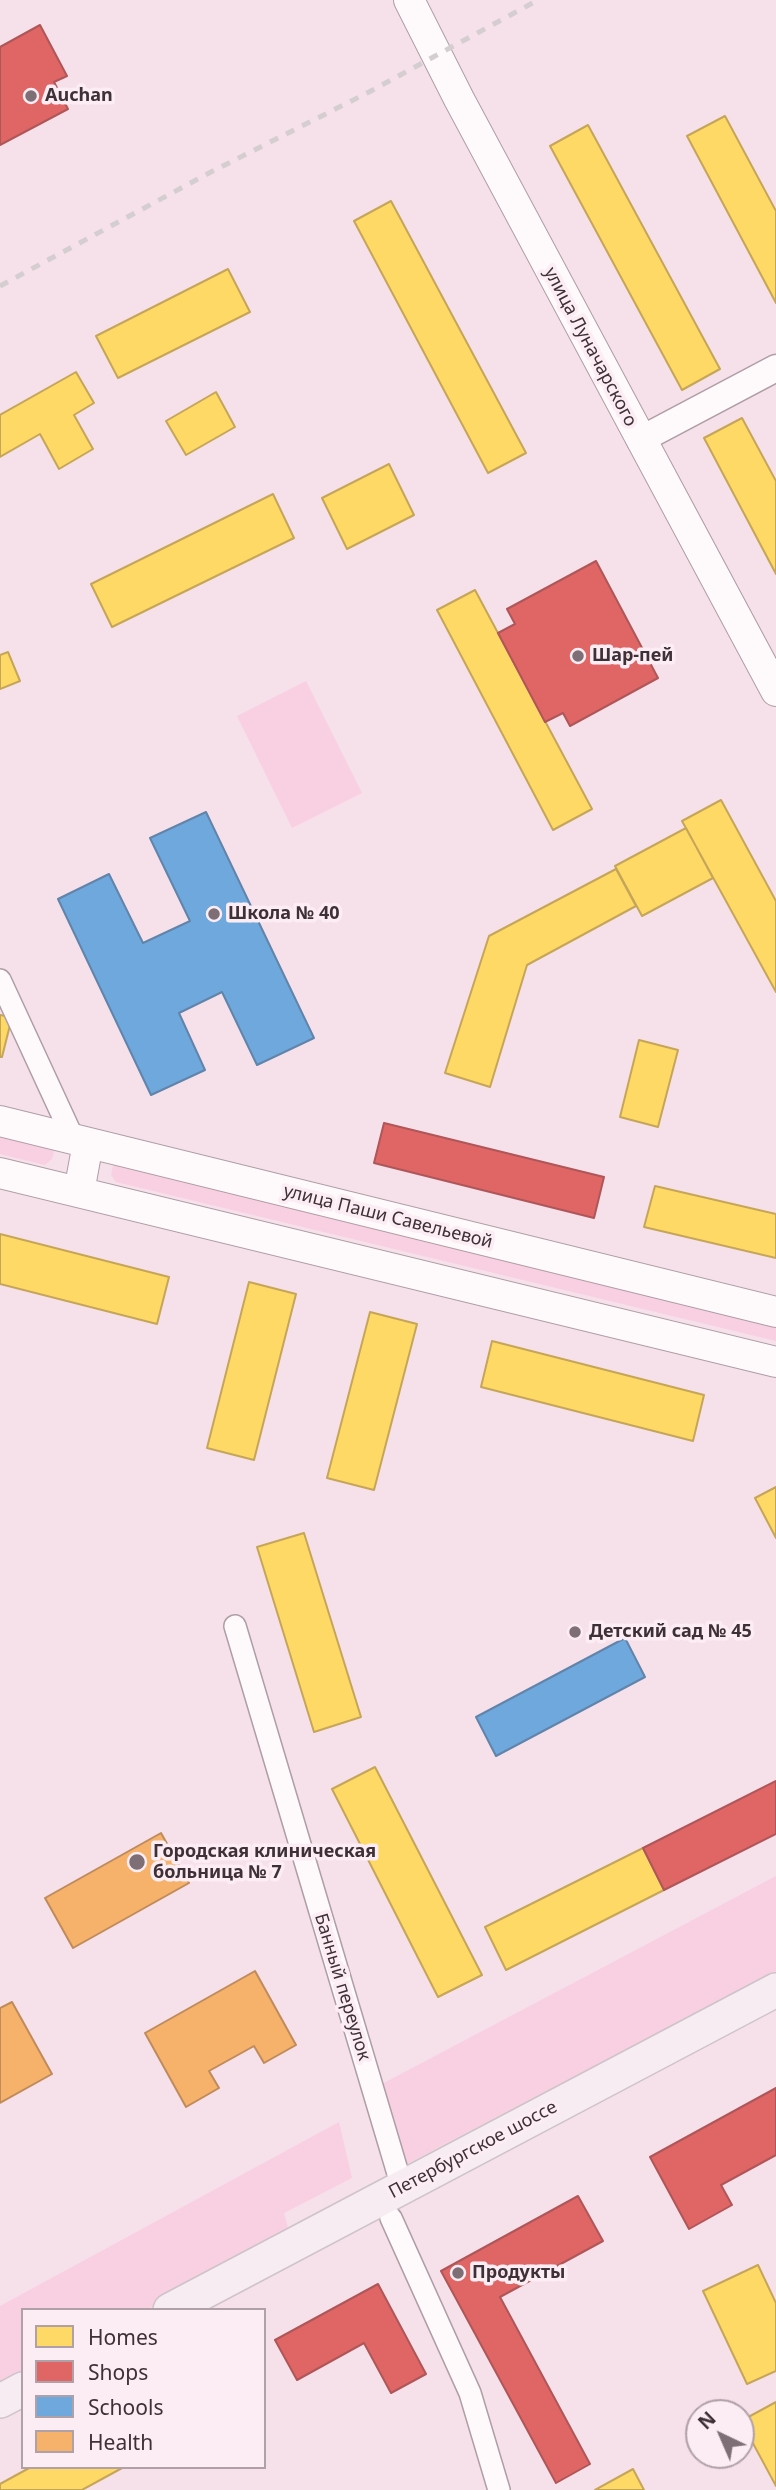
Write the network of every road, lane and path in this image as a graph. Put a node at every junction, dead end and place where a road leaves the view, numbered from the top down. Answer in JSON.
{"nodes":[{"id":1,"x":409,"y":0,"type":"edge"},
{"id":2,"x":776,"y":368,"type":"edge"},
{"id":3,"x":640,"y":440,"type":"junction"},
{"id":4,"x":776,"y":691,"type":"edge"},
{"id":5,"x":0,"y":980,"type":"edge"},
{"id":6,"x":0,"y":1121,"type":"edge"},
{"id":7,"x":81,"y":1141,"type":"junction"},
{"id":8,"x":0,"y":1172,"type":"edge"},
{"id":9,"x":79,"y":1192,"type":"junction"},
{"id":10,"x":776,"y":1312,"type":"edge"},
{"id":11,"x":776,"y":1362,"type":"edge"},
{"id":12,"x":235,"y":1626,"type":"dead end"},
{"id":13,"x":776,"y":1990,"type":"edge"},
{"id":14,"x":776,"y":2014,"type":"edge"},
{"id":15,"x":396,"y":2202,"type":"junction"},
{"id":16,"x":208,"y":2304,"type":"edge"},
{"id":17,"x":183,"y":2308,"type":"edge"},
{"id":18,"x":21,"y":2390,"type":"edge"},
{"id":19,"x":0,"y":2401,"type":"edge"},
{"id":20,"x":21,"y":2412,"type":"edge"},
{"id":21,"x":0,"y":2423,"type":"edge"},
{"id":22,"x":499,"y":2490,"type":"edge"}],
"edges":[{"from":1,"to":3,"type":"main road","name":"улица Луначарского"},
{"from":2,"to":3,"type":"street"},
{"from":3,"to":4,"type":"main road","name":"улица Луначарского"},
{"from":5,"to":7,"type":"street"},
{"from":6,"to":7,"type":"main road","name":"улица Паши Савельевой"},
{"from":7,"to":9,"type":"main road"},
{"from":7,"to":10,"type":"main road","name":"улица Паши Савельевой"},
{"from":8,"to":9,"type":"main road"},
{"from":9,"to":11,"type":"main road"},
{"from":12,"to":15,"type":"street","name":"Банный переулок"},
{"from":13,"to":15,"type":"main road","name":"Петербургское шоссе"},
{"from":14,"to":15,"type":"main road","name":"Петербургское шоссе"},
{"from":15,"to":16,"type":"main road","name":"Петербургское шоссе"},
{"from":15,"to":22,"type":"street","name":"Банный переулок"},
{"from":16,"to":17,"type":"main road","name":"Петербургское шоссе"},
{"from":18,"to":19,"type":"main road"},
{"from":20,"to":21,"type":"main road"}]}
